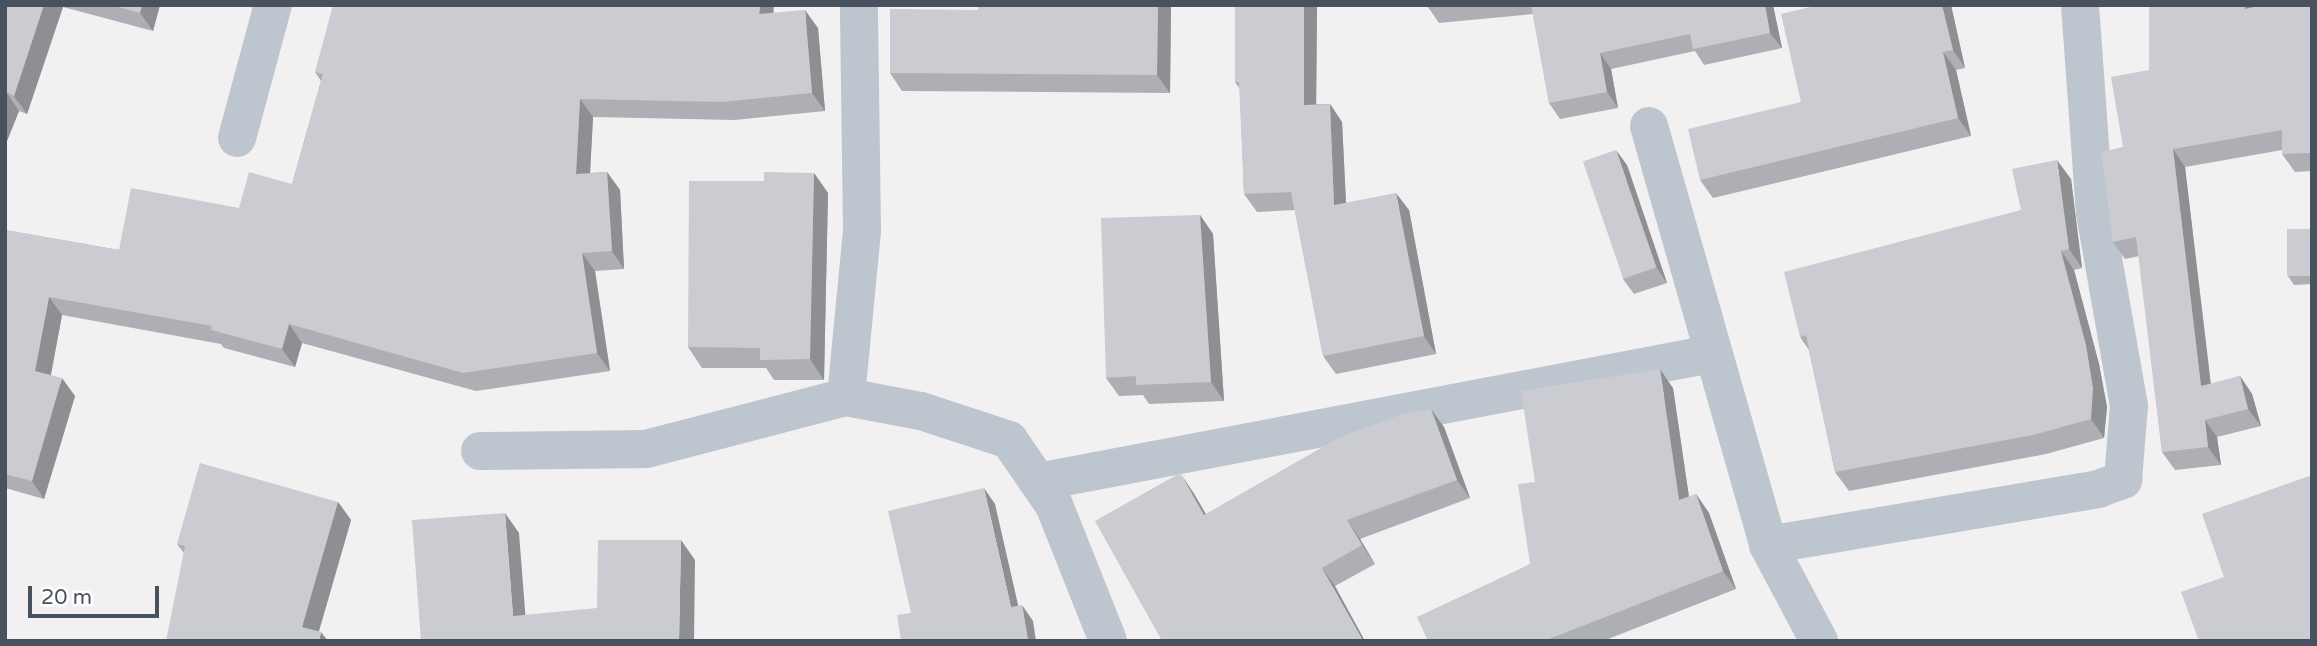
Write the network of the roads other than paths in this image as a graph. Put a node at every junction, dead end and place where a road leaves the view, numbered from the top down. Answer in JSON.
{"nodes":[{"id":1,"x":273,"y":5,"type":"edge"},
{"id":2,"x":859,"y":5,"type":"edge"},
{"id":3,"x":2080,"y":5,"type":"edge"},
{"id":4,"x":1649,"y":126,"type":"dead end"},
{"id":5,"x":237,"y":138,"type":"dead end"},
{"id":6,"x":1712,"y":354,"type":"junction"},
{"id":7,"x":846,"y":397,"type":"junction"},
{"id":8,"x":480,"y":451,"type":"dead end"},
{"id":9,"x":1038,"y":482,"type":"junction"},
{"id":10,"x":1768,"y":545,"type":"junction"},
{"id":11,"x":1108,"y":641,"type":"edge"},
{"id":12,"x":1819,"y":641,"type":"edge"}],
"edges":[{"from":1,"to":5,"type":"street"},
{"from":2,"to":7,"type":"street"},
{"from":3,"to":10,"type":"street"},
{"from":4,"to":6,"type":"street"},
{"from":6,"to":9,"type":"street"},
{"from":6,"to":10,"type":"street"},
{"from":7,"to":8,"type":"street"},
{"from":7,"to":9,"type":"street"},
{"from":9,"to":11,"type":"street"},
{"from":10,"to":12,"type":"street"}]}
